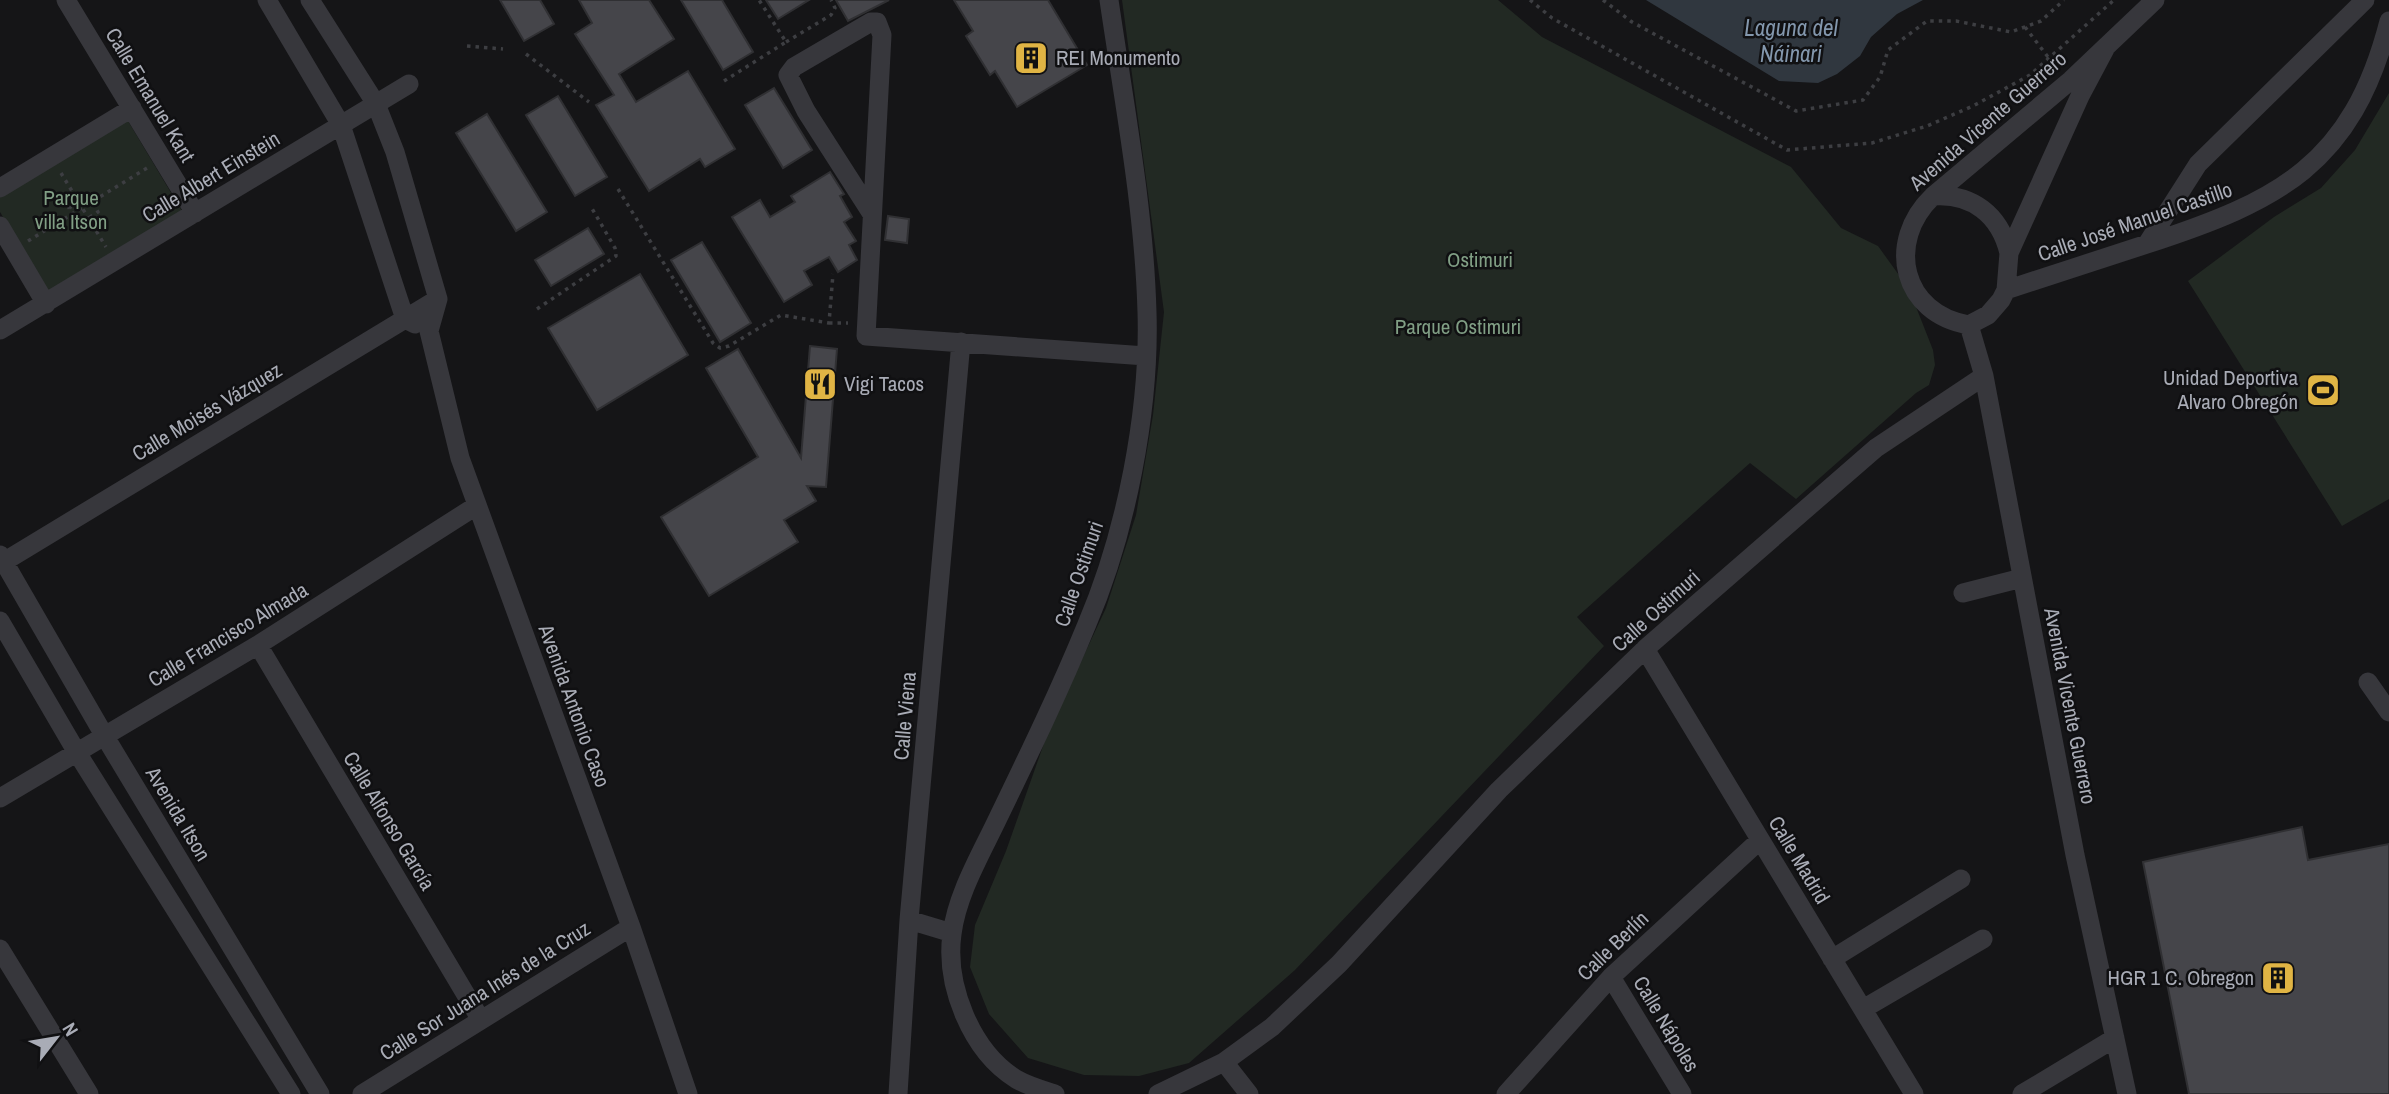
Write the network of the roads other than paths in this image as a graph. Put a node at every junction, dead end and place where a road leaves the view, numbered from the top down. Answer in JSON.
{"nodes":[{"id":1,"x":66,"y":0,"type":"edge"},
{"id":2,"x":267,"y":0,"type":"edge"},
{"id":3,"x":310,"y":0,"type":"edge"},
{"id":4,"x":1109,"y":0,"type":"edge"},
{"id":5,"x":2155,"y":0,"type":"edge"},
{"id":6,"x":2365,"y":0,"type":"edge"},
{"id":7,"x":2389,"y":21,"type":"edge"},
{"id":8,"x":2105,"y":49,"type":"junction"},
{"id":9,"x":409,"y":84,"type":"dead end"},
{"id":10,"x":376,"y":104,"type":"junction"},
{"id":11,"x":132,"y":108,"type":"junction"},
{"id":12,"x":341,"y":125,"type":"junction"},
{"id":13,"x":0,"y":188,"type":"edge"},
{"id":14,"x":1933,"y":196,"type":"junction"},
{"id":15,"x":195,"y":213,"type":"junction"},
{"id":16,"x":872,"y":214,"type":"junction"},
{"id":17,"x":0,"y":226,"type":"edge"},
{"id":18,"x":2147,"y":244,"type":"junction"},
{"id":19,"x":2009,"y":253,"type":"junction"},
{"id":20,"x":2006,"y":290,"type":"junction"},
{"id":21,"x":438,"y":299,"type":"junction"},
{"id":22,"x":46,"y":304,"type":"junction"},
{"id":23,"x":405,"y":319,"type":"junction"},
{"id":24,"x":1969,"y":325,"type":"junction"},
{"id":25,"x":0,"y":330,"type":"edge"},
{"id":26,"x":429,"y":331,"type":"junction"},
{"id":27,"x":961,"y":342,"type":"junction"},
{"id":28,"x":1146,"y":356,"type":"junction"},
{"id":29,"x":1984,"y":376,"type":"junction"},
{"id":30,"x":476,"y":506,"type":"junction"},
{"id":31,"x":1,"y":560,"type":"edge"},
{"id":32,"x":2022,"y":578,"type":"junction"},
{"id":33,"x":1963,"y":593,"type":"dead end"},
{"id":34,"x":0,"y":621,"type":"edge"},
{"id":35,"x":257,"y":645,"type":"junction"},
{"id":36,"x":1645,"y":649,"type":"junction"},
{"id":37,"x":2368,"y":682,"type":"dead end"},
{"id":38,"x":2389,"y":712,"type":"edge"},
{"id":39,"x":104,"y":736,"type":"junction"},
{"id":40,"x":76,"y":751,"type":"junction"},
{"id":41,"x":0,"y":798,"type":"edge"},
{"id":42,"x":1760,"y":840,"type":"junction"},
{"id":43,"x":1961,"y":879,"type":"dead end"},
{"id":44,"x":909,"y":920,"type":"junction"},
{"id":45,"x":631,"y":927,"type":"junction"},
{"id":46,"x":952,"y":933,"type":"junction"},
{"id":47,"x":1983,"y":939,"type":"dead end"},
{"id":48,"x":0,"y":948,"type":"edge"},
{"id":49,"x":1832,"y":959,"type":"junction"},
{"id":50,"x":1611,"y":977,"type":"junction"},
{"id":51,"x":1863,"y":1009,"type":"junction"},
{"id":52,"x":481,"y":1020,"type":"junction"},
{"id":53,"x":2115,"y":1038,"type":"junction"},
{"id":54,"x":1224,"y":1062,"type":"junction"},
{"id":55,"x":1016,"y":1086,"type":"edge"},
{"id":56,"x":1162,"y":1093,"type":"edge"},
{"id":57,"x":89,"y":1094,"type":"edge"},
{"id":58,"x":291,"y":1094,"type":"edge"},
{"id":59,"x":320,"y":1094,"type":"edge"},
{"id":60,"x":362,"y":1094,"type":"edge"},
{"id":61,"x":688,"y":1094,"type":"edge"},
{"id":62,"x":898,"y":1094,"type":"edge"},
{"id":63,"x":1055,"y":1094,"type":"edge"},
{"id":64,"x":1249,"y":1094,"type":"edge"},
{"id":65,"x":1506,"y":1094,"type":"edge"},
{"id":66,"x":1682,"y":1094,"type":"edge"},
{"id":67,"x":1914,"y":1094,"type":"edge"},
{"id":68,"x":2022,"y":1094,"type":"edge"},
{"id":69,"x":2127,"y":1094,"type":"edge"}],
"edges":[{"from":1,"to":11,"type":"street","name":"Calle Emanuel Kant"},
{"from":2,"to":12,"type":"street"},
{"from":3,"to":10,"type":"street"},
{"from":4,"to":28,"type":"street","name":"Calle Ostimuri"},
{"from":5,"to":8,"type":"street","name":"Avenida Vicente Guerrero"},
{"from":6,"to":18,"type":"street"},
{"from":7,"to":18,"type":"street","name":"Calle José Manuel Castillo"},
{"from":8,"to":14,"type":"street","name":"Avenida Vicente Guerrero"},
{"from":8,"to":19,"type":"street","name":"Avenida Vicente Guerrero"},
{"from":9,"to":10,"type":"street","name":"Calle Albert Einstein"},
{"from":10,"to":12,"type":"street","name":"Calle Albert Einstein"},
{"from":10,"to":21,"type":"street"},
{"from":11,"to":13,"type":"street"},
{"from":11,"to":15,"type":"street","name":"Calle Emanuel Kant"},
{"from":12,"to":15,"type":"street","name":"Calle Albert Einstein"},
{"from":12,"to":23,"type":"street"},
{"from":14,"to":19,"type":"street"},
{"from":14,"to":24,"type":"street","name":"Avenida Vicente Guerrero"},
{"from":15,"to":22,"type":"street","name":"Calle Albert Einstein"},
{"from":16,"to":16,"type":"street"},
{"from":16,"to":27,"type":"street"},
{"from":17,"to":22,"type":"street"},
{"from":18,"to":20,"type":"street","name":"Calle José Manuel Castillo"},
{"from":19,"to":20,"type":"street","name":"Avenida Vicente Guerrero"},
{"from":20,"to":24,"type":"street"},
{"from":21,"to":23,"type":"street","name":"Calle Moisés Vázquez"},
{"from":21,"to":26,"type":"street","name":"Avenida Antonio Caso"},
{"from":22,"to":25,"type":"street","name":"Calle Albert Einstein"},
{"from":23,"to":26,"type":"street"},
{"from":23,"to":31,"type":"street","name":"Calle Moisés Vázquez"},
{"from":24,"to":29,"type":"street","name":"Avenida Vicente Guerrero"},
{"from":26,"to":30,"type":"street","name":"Avenida Antonio Caso"},
{"from":27,"to":28,"type":"street"},
{"from":27,"to":44,"type":"street","name":"Calle Viena"},
{"from":28,"to":46,"type":"street","name":"Calle Ostimuri"},
{"from":29,"to":32,"type":"street","name":"Avenida Vicente Guerrero"},
{"from":29,"to":36,"type":"street","name":"Calle Ostimuri"},
{"from":30,"to":35,"type":"street","name":"Calle Francisco Almada"},
{"from":30,"to":45,"type":"street","name":"Avenida Antonio Caso"},
{"from":31,"to":39,"type":"street","name":"Avenida Itson"},
{"from":32,"to":33,"type":"street"},
{"from":32,"to":53,"type":"street","name":"Avenida Vicente Guerrero"},
{"from":34,"to":40,"type":"street"},
{"from":35,"to":39,"type":"street","name":"Calle Francisco Almada"},
{"from":35,"to":52,"type":"street","name":"Calle Alfonso García"},
{"from":36,"to":42,"type":"street","name":"Calle Madrid"},
{"from":36,"to":54,"type":"street","name":"Calle Ostimuri"},
{"from":37,"to":38,"type":"street"},
{"from":39,"to":40,"type":"street","name":"Calle Francisco Almada"},
{"from":39,"to":59,"type":"street","name":"Avenida Itson"},
{"from":40,"to":41,"type":"street","name":"Calle Francisco Almada"},
{"from":40,"to":58,"type":"street"},
{"from":42,"to":49,"type":"street","name":"Calle Madrid"},
{"from":42,"to":50,"type":"street","name":"Calle Berlín"},
{"from":43,"to":49,"type":"street"},
{"from":44,"to":46,"type":"street"},
{"from":44,"to":62,"type":"street","name":"Calle Viena"},
{"from":45,"to":52,"type":"street","name":"Calle Sor Juana Inés de la Cruz"},
{"from":45,"to":61,"type":"street","name":"Avenida Antonio Caso"},
{"from":46,"to":55,"type":"street","name":"Calle Ostimuri"},
{"from":47,"to":51,"type":"street"},
{"from":48,"to":57,"type":"street"},
{"from":49,"to":51,"type":"street","name":"Calle Madrid"},
{"from":50,"to":65,"type":"street","name":"Calle Berlín"},
{"from":50,"to":66,"type":"street","name":"Calle Nápoles"},
{"from":51,"to":67,"type":"street","name":"Calle Madrid"},
{"from":52,"to":60,"type":"street","name":"Calle Sor Juana Inés de la Cruz"},
{"from":53,"to":68,"type":"street"},
{"from":53,"to":69,"type":"street","name":"Avenida Vicente Guerrero"},
{"from":54,"to":56,"type":"street","name":"Calle Ostimuri"},
{"from":54,"to":64,"type":"street"},
{"from":55,"to":63,"type":"street","name":"Calle Ostimuri"}]}
